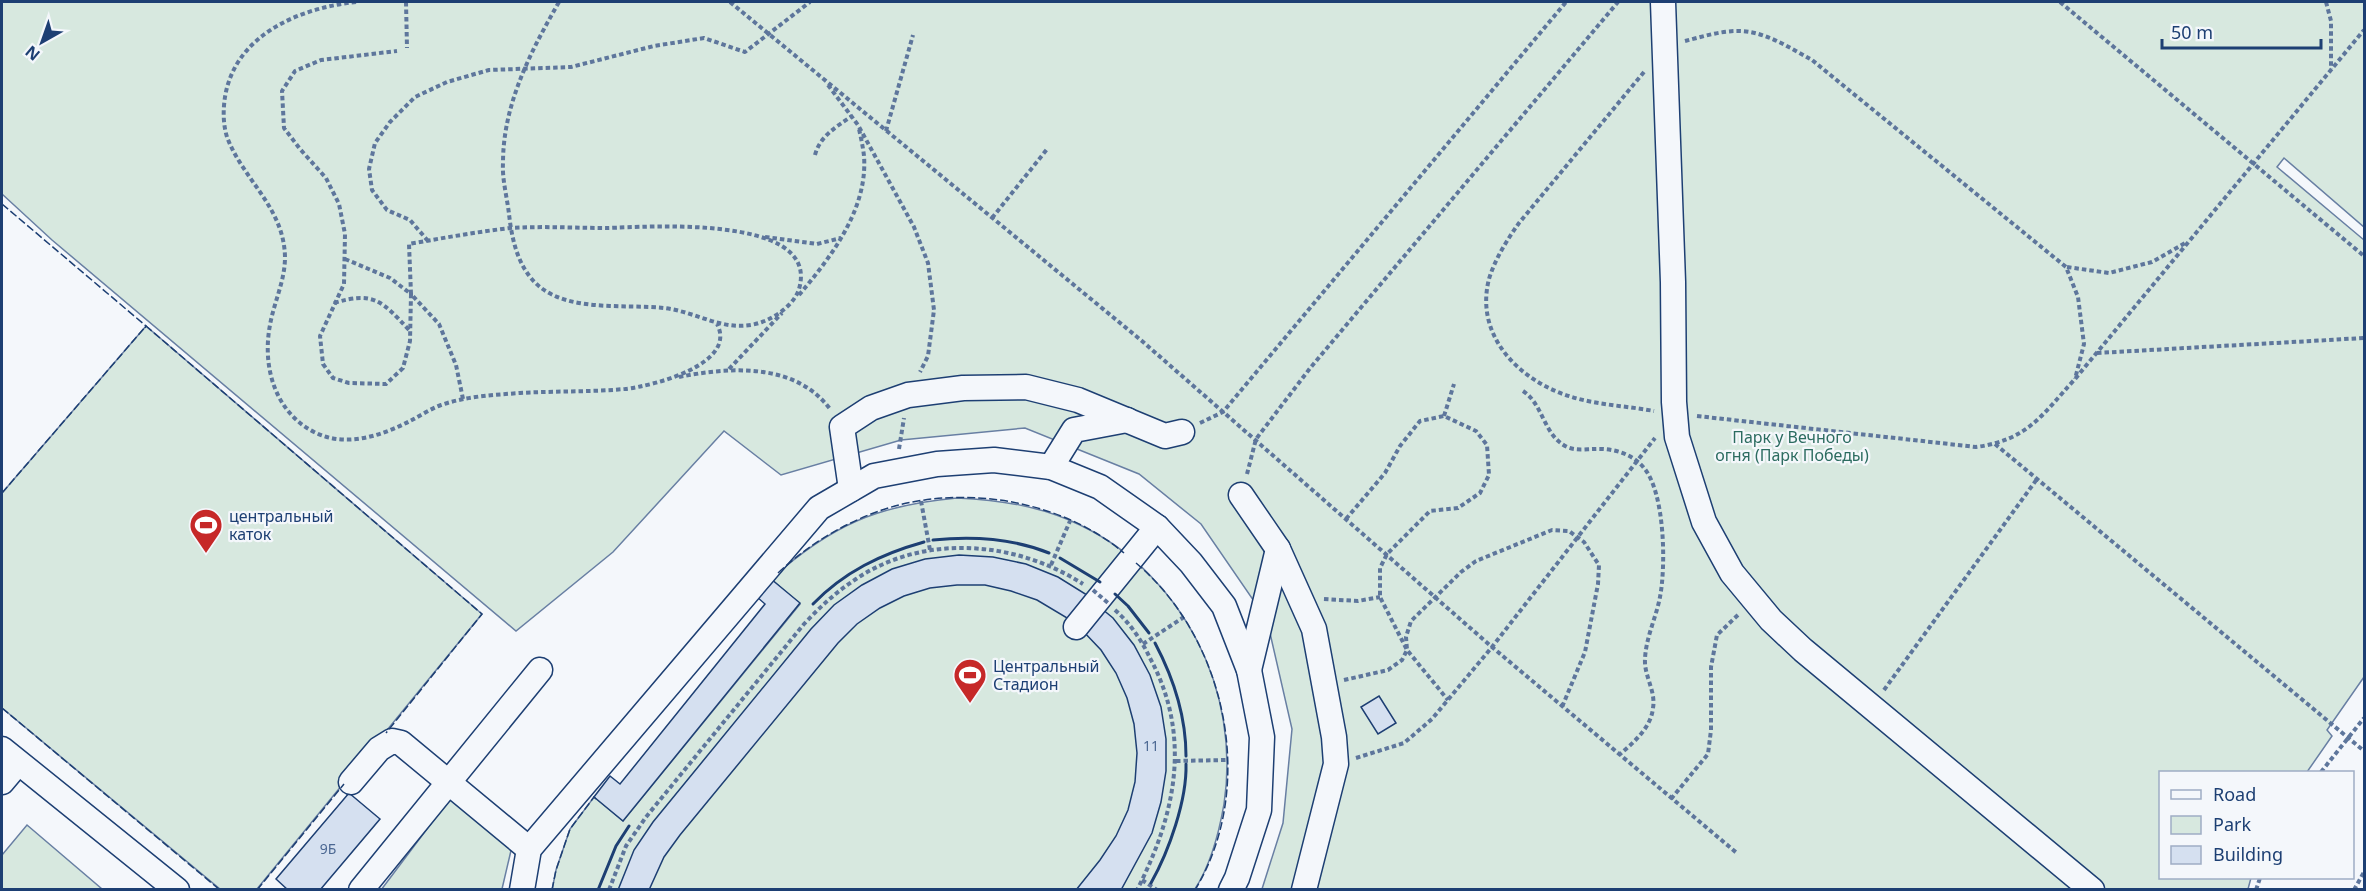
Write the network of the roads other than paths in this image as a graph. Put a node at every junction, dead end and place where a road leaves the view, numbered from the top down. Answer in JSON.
{"nodes":[{"id":1,"x":1664,"y":2,"type":"edge"},
{"id":2,"x":1127,"y":420,"type":"junction"},
{"id":3,"x":1182,"y":432,"type":"road end"},
{"id":4,"x":1051,"y":467,"type":"junction"},
{"id":5,"x":851,"y":489,"type":"junction"},
{"id":6,"x":1241,"y":495,"type":"road end"},
{"id":7,"x":1157,"y":527,"type":"junction"},
{"id":8,"x":1278,"y":549,"type":"junction"},
{"id":9,"x":1076,"y":627,"type":"dead end"},
{"id":10,"x":540,"y":670,"type":"dead end"},
{"id":11,"x":1249,"y":670,"type":"junction"},
{"id":12,"x":10,"y":756,"type":"edge"},
{"id":13,"x":2,"y":782,"type":"edge"},
{"id":14,"x":351,"y":783,"type":"dead end"},
{"id":15,"x":448,"y":783,"type":"junction"},
{"id":16,"x":529,"y":849,"type":"junction"},
{"id":17,"x":177,"y":890,"type":"edge"},
{"id":18,"x":361,"y":890,"type":"edge"},
{"id":19,"x":522,"y":890,"type":"edge"},
{"id":20,"x":1231,"y":890,"type":"edge"},
{"id":21,"x":1304,"y":890,"type":"edge"},
{"id":22,"x":2092,"y":890,"type":"edge"}],
"edges":[{"from":1,"to":22,"type":"lane"},
{"from":2,"to":3,"type":"lane"},
{"from":2,"to":4,"type":"lane"},
{"from":2,"to":5,"type":"lane"},
{"from":4,"to":5,"type":"lane"},
{"from":4,"to":7,"type":"lane"},
{"from":5,"to":16,"type":"lane"},
{"from":6,"to":8,"type":"lane"},
{"from":7,"to":9,"type":"lane"},
{"from":7,"to":11,"type":"lane"},
{"from":8,"to":11,"type":"lane"},
{"from":8,"to":21,"type":"lane"},
{"from":10,"to":15,"type":"lane"},
{"from":11,"to":20,"type":"lane"},
{"from":12,"to":13,"type":"lane"},
{"from":12,"to":17,"type":"lane"},
{"from":14,"to":15,"type":"lane"},
{"from":15,"to":16,"type":"lane"},
{"from":15,"to":18,"type":"lane"},
{"from":16,"to":19,"type":"lane"}]}
